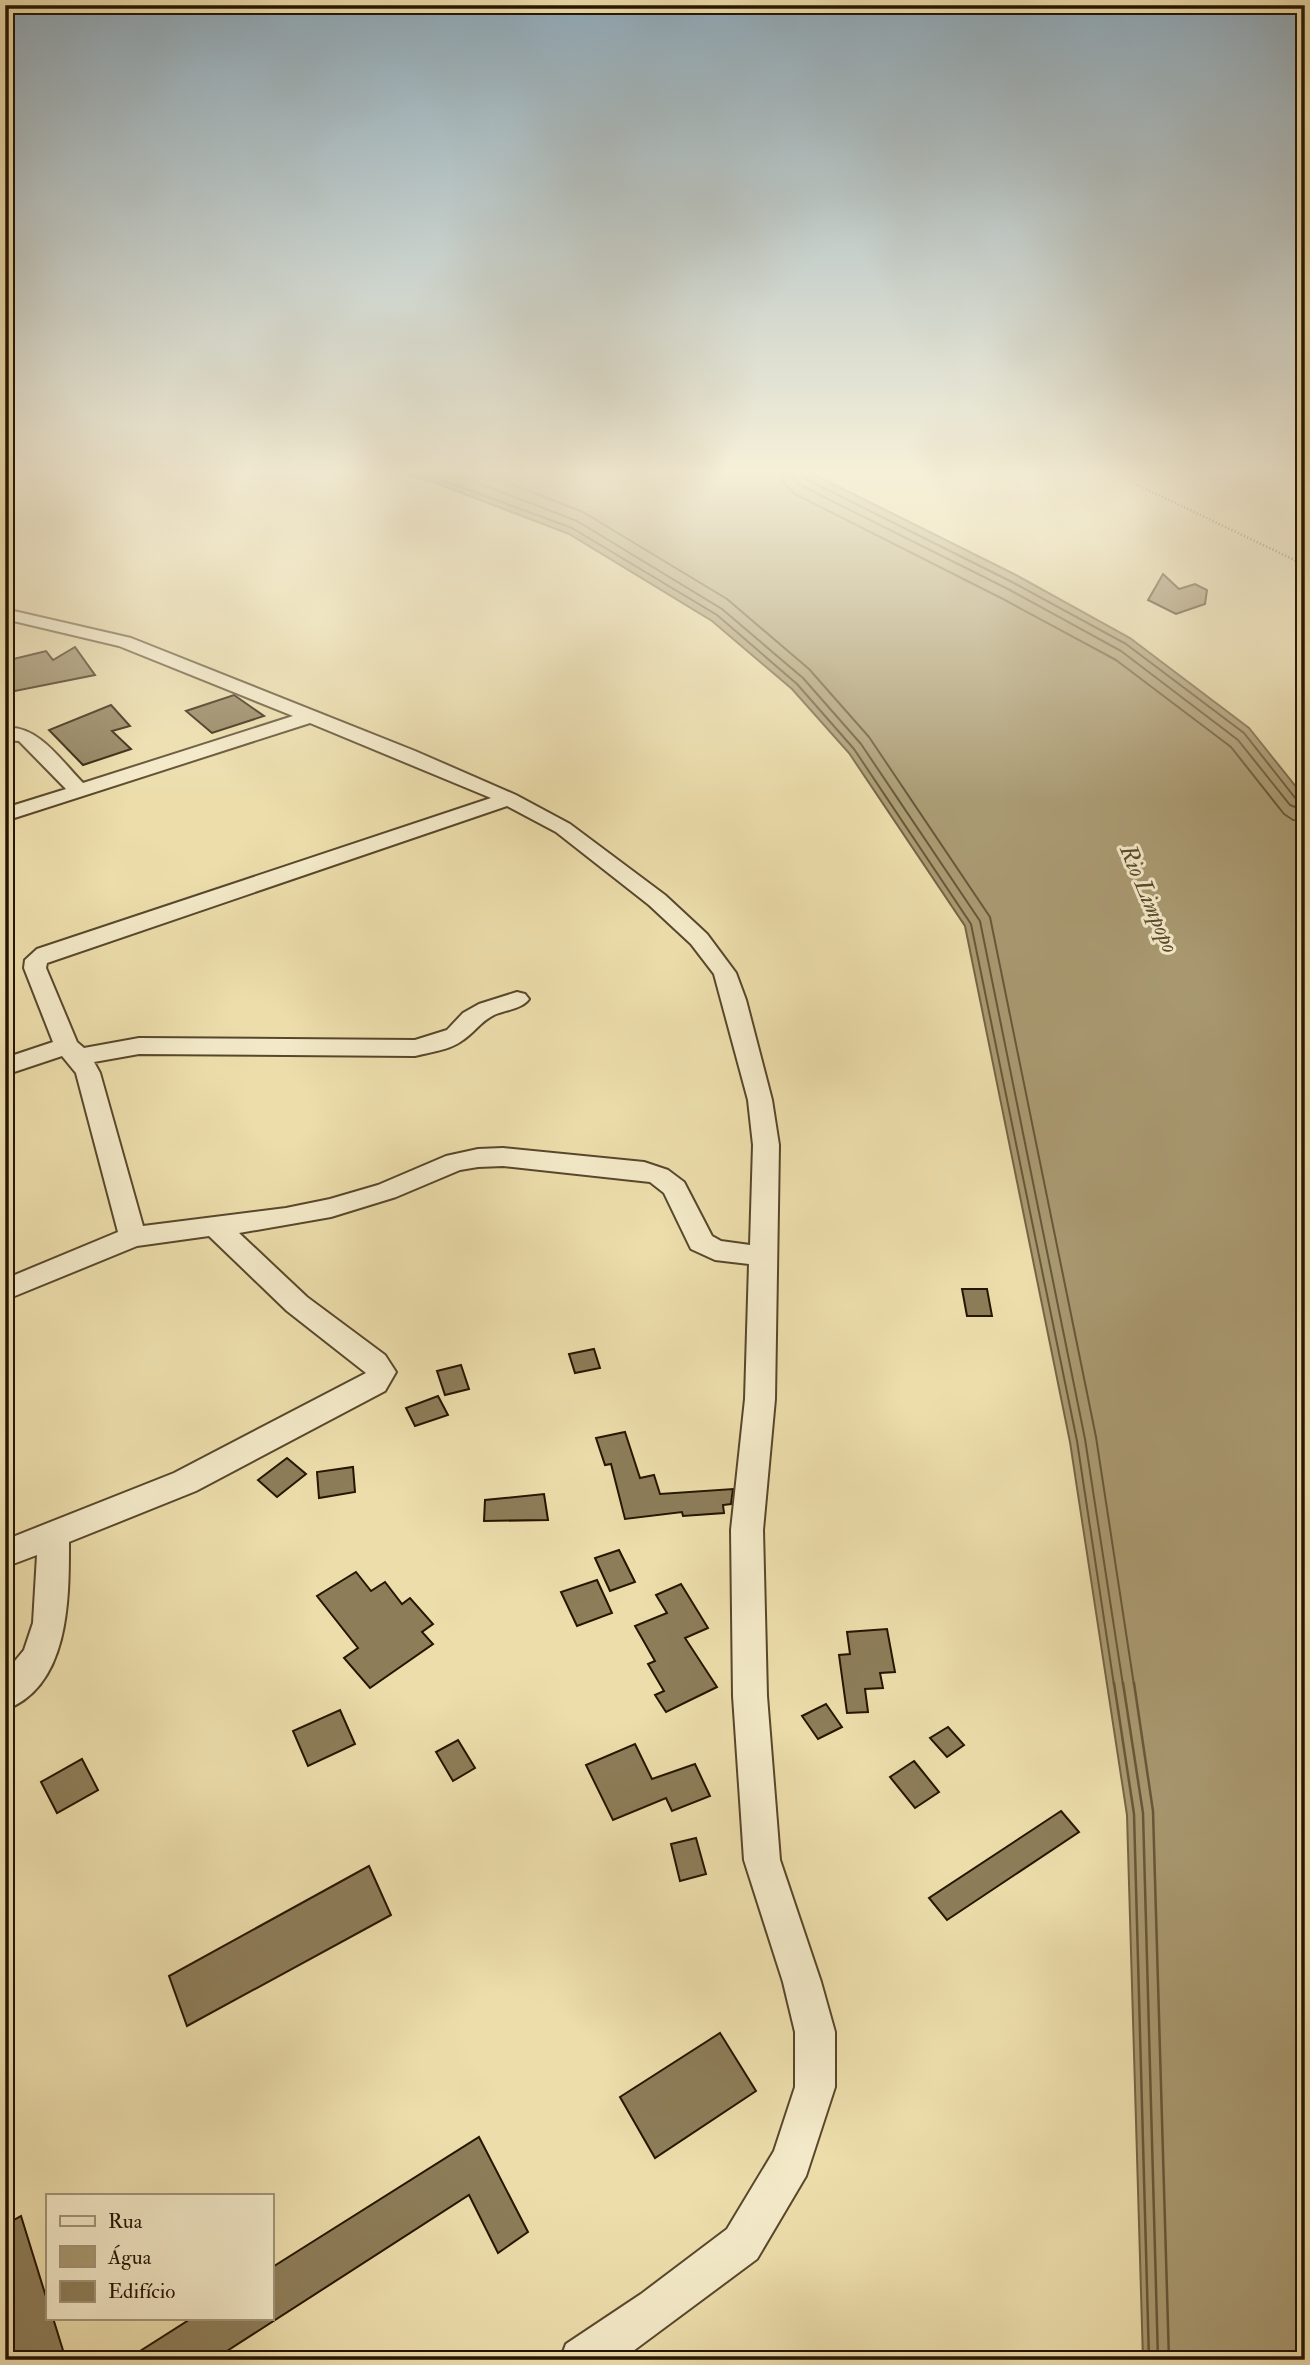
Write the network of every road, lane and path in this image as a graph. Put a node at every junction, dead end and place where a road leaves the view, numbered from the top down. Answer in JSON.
{"nodes":[{"id":1,"x":5,"y":614,"type":"edge"},
{"id":2,"x":312,"y":716,"type":"junction"},
{"id":3,"x":5,"y":734,"type":"edge"},
{"id":4,"x":80,"y":791,"type":"junction"},
{"id":5,"x":509,"y":799,"type":"junction"},
{"id":6,"x":5,"y":815,"type":"edge"},
{"id":7,"x":517,"y":999,"type":"dead end"},
{"id":8,"x":73,"y":1051,"type":"junction"},
{"id":9,"x":5,"y":1067,"type":"edge"},
{"id":10,"x":216,"y":1227,"type":"junction"},
{"id":11,"x":133,"y":1237,"type":"junction"},
{"id":12,"x":764,"y":1256,"type":"junction"},
{"id":13,"x":5,"y":1290,"type":"edge"},
{"id":14,"x":53,"y":1536,"type":"junction"},
{"id":15,"x":5,"y":1554,"type":"edge"},
{"id":16,"x":5,"y":1695,"type":"edge"},
{"id":17,"x":582,"y":2360,"type":"edge"}],
"edges":[{"from":1,"to":2,"type":"street"},
{"from":2,"to":4,"type":"street"},
{"from":2,"to":5,"type":"street"},
{"from":3,"to":4,"type":"street"},
{"from":4,"to":6,"type":"street"},
{"from":5,"to":8,"type":"street"},
{"from":5,"to":12,"type":"street"},
{"from":7,"to":8,"type":"street"},
{"from":8,"to":9,"type":"street"},
{"from":8,"to":11,"type":"street"},
{"from":10,"to":11,"type":"street"},
{"from":10,"to":12,"type":"street"},
{"from":10,"to":14,"type":"street"},
{"from":11,"to":13,"type":"street"},
{"from":12,"to":17,"type":"street"},
{"from":14,"to":15,"type":"street"},
{"from":14,"to":16,"type":"street"}]}
